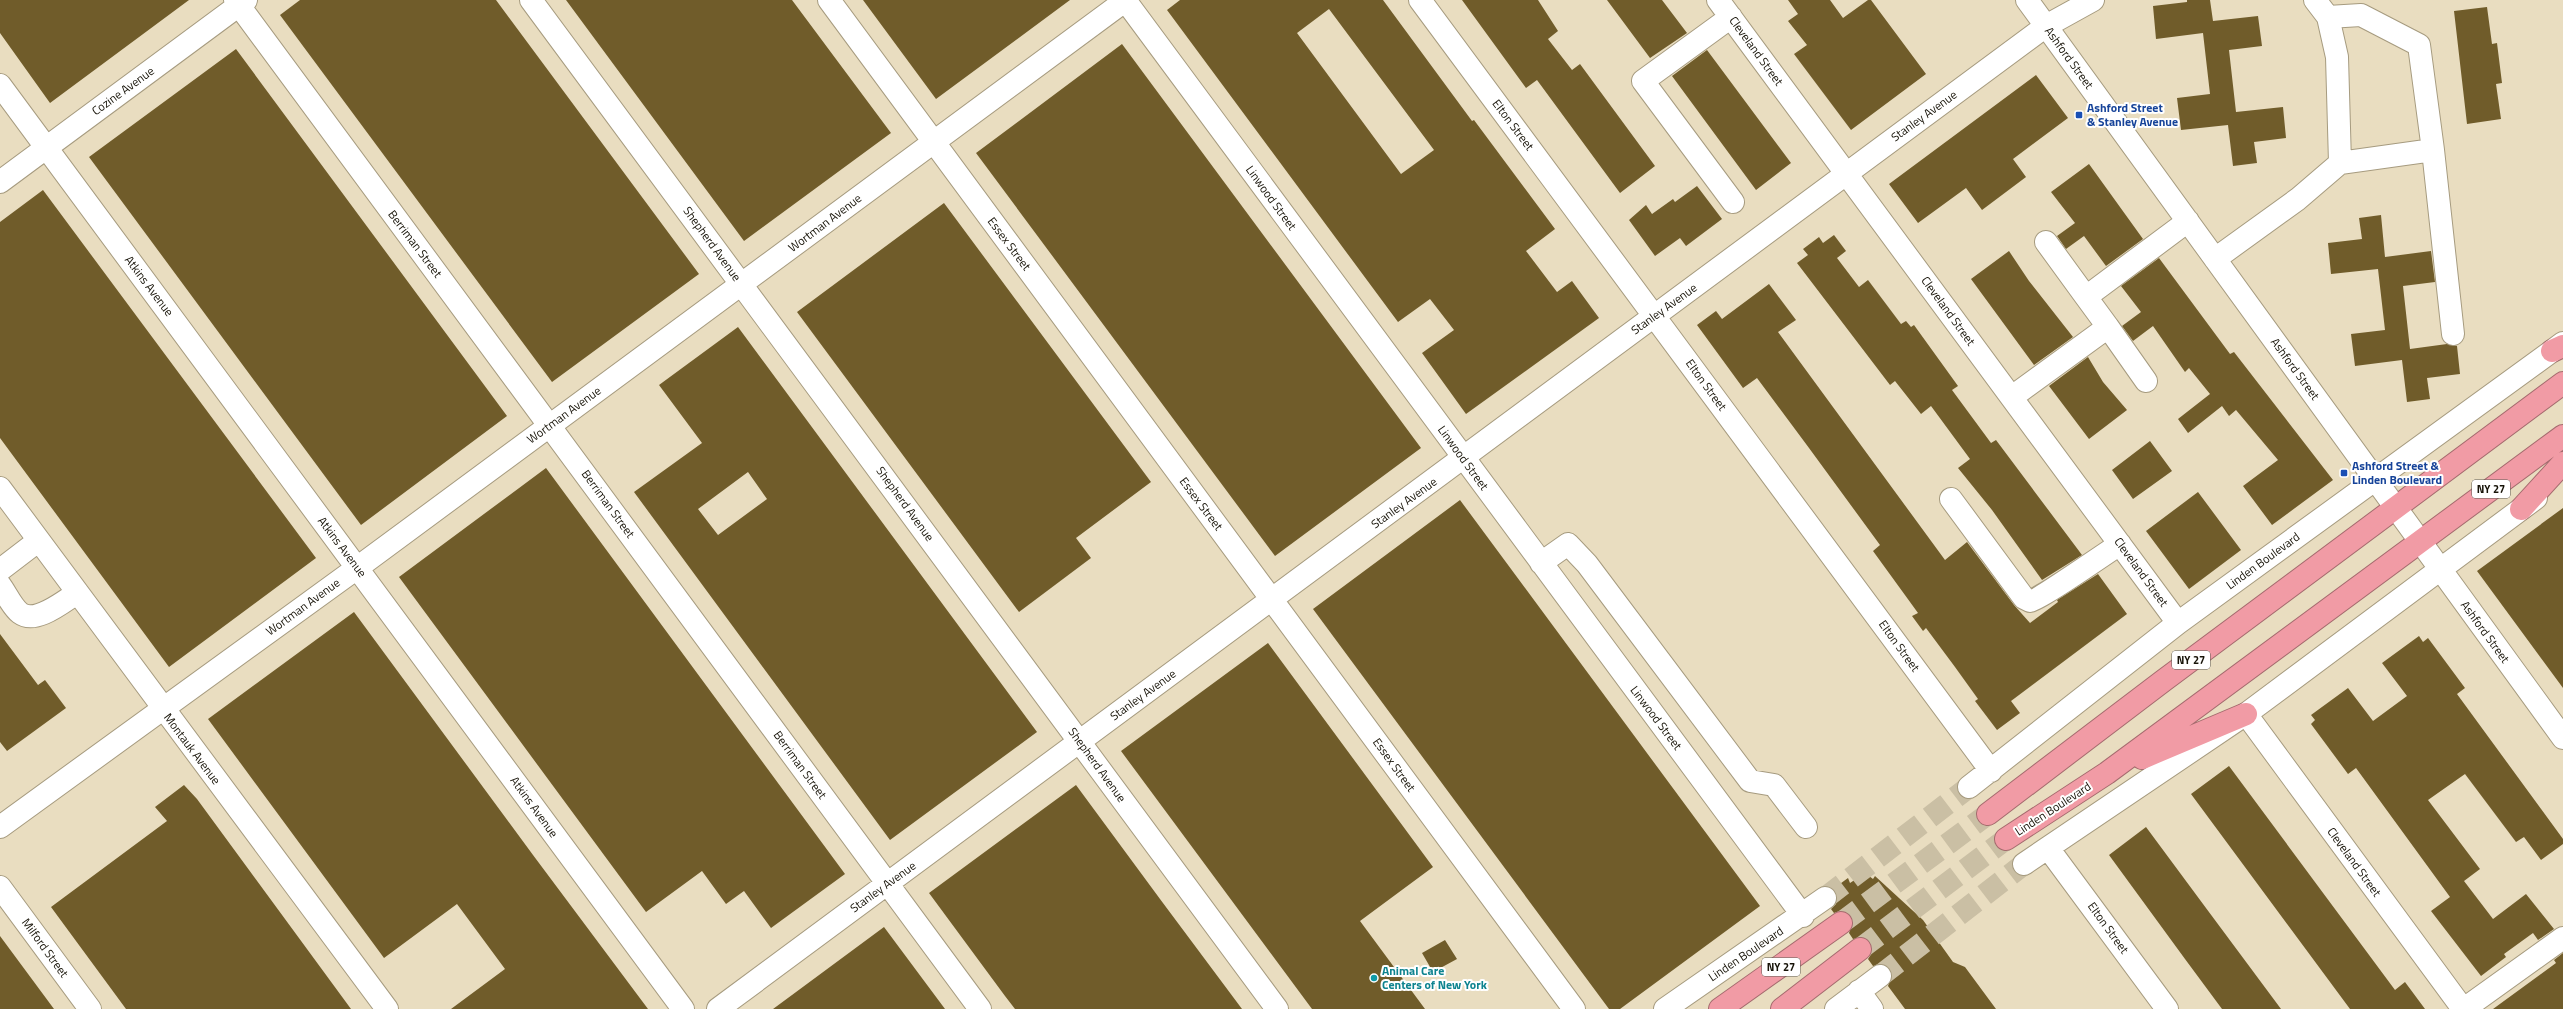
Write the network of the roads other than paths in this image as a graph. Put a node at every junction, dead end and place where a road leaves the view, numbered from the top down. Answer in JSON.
{"nodes":[{"id":1,"x":531,"y":0,"type":"edge"},
{"id":2,"x":828,"y":0,"type":"edge"},
{"id":3,"x":1125,"y":0,"type":"edge"},
{"id":4,"x":1420,"y":0,"type":"edge"},
{"id":5,"x":2027,"y":0,"type":"edge"},
{"id":6,"x":2093,"y":0,"type":"edge"},
{"id":7,"x":2315,"y":0,"type":"edge"},
{"id":8,"x":240,"y":2,"type":"edge"},
{"id":9,"x":1725,"y":8,"type":"edge"},
{"id":10,"x":2328,"y":18,"type":"junction"},
{"id":11,"x":2046,"y":26,"type":"junction"},
{"id":12,"x":0,"y":85,"type":"edge"},
{"id":13,"x":933,"y":142,"type":"junction"},
{"id":14,"x":46,"y":147,"type":"junction"},
{"id":15,"x":2433,"y":150,"type":"junction"},
{"id":16,"x":2340,"y":163,"type":"junction"},
{"id":17,"x":1847,"y":174,"type":"junction"},
{"id":18,"x":0,"y":182,"type":"edge"},
{"id":19,"x":1733,"y":202,"type":"dead end"},
{"id":20,"x":2188,"y":221,"type":"junction"},
{"id":21,"x":2046,"y":242,"type":"dead end"},
{"id":22,"x":2215,"y":259,"type":"junction"},
{"id":23,"x":742,"y":284,"type":"junction"},
{"id":24,"x":2086,"y":297,"type":"junction"},
{"id":25,"x":1655,"y":316,"type":"junction"},
{"id":26,"x":2108,"y":327,"type":"junction"},
{"id":27,"x":2453,"y":334,"type":"dead end"},
{"id":28,"x":2559,"y":347,"type":"edge"},
{"id":29,"x":2146,"y":381,"type":"dead end"},
{"id":30,"x":2563,"y":383,"type":"edge"},
{"id":31,"x":2012,"y":397,"type":"junction"},
{"id":32,"x":549,"y":425,"type":"junction"},
{"id":33,"x":2563,"y":436,"type":"edge"},
{"id":34,"x":1464,"y":458,"type":"junction"},
{"id":35,"x":2563,"y":462,"type":"edge"},
{"id":36,"x":2563,"y":478,"type":"edge"},
{"id":37,"x":2375,"y":480,"type":"junction"},
{"id":38,"x":1950,"y":499,"type":"dead end"},
{"id":39,"x":4,"y":501,"type":"edge"},
{"id":40,"x":2395,"y":507,"type":"junction"},
{"id":41,"x":2521,"y":509,"type":"junction"},
{"id":42,"x":38,"y":541,"type":"junction"},
{"id":43,"x":2420,"y":542,"type":"junction"},
{"id":44,"x":2120,"y":544,"type":"junction"},
{"id":45,"x":1541,"y":563,"type":"junction"},
{"id":46,"x":358,"y":568,"type":"junction"},
{"id":47,"x":2440,"y":568,"type":"junction"},
{"id":48,"x":0,"y":570,"type":"edge"},
{"id":49,"x":0,"y":584,"type":"edge"},
{"id":50,"x":77,"y":593,"type":"junction"},
{"id":51,"x":1272,"y":600,"type":"junction"},
{"id":52,"x":2178,"y":623,"type":"junction"},
{"id":53,"x":163,"y":710,"type":"junction"},
{"id":54,"x":2246,"y":714,"type":"junction"},
{"id":55,"x":2563,"y":738,"type":"edge"},
{"id":56,"x":1080,"y":742,"type":"junction"},
{"id":57,"x":1991,"y":771,"type":"junction"},
{"id":58,"x":2107,"y":773,"type":"junction"},
{"id":59,"x":1969,"y":788,"type":"tunnel mouth"},
{"id":60,"x":1988,"y":814,"type":"tunnel mouth"},
{"id":61,"x":0,"y":827,"type":"edge"},
{"id":62,"x":1806,"y":827,"type":"dead end"},
{"id":63,"x":2006,"y":840,"type":"tunnel mouth"},
{"id":64,"x":2048,"y":848,"type":"junction"},
{"id":65,"x":2024,"y":864,"type":"tunnel mouth"},
{"id":66,"x":888,"y":884,"type":"junction"},
{"id":67,"x":0,"y":887,"type":"edge"},
{"id":68,"x":1825,"y":898,"type":"tunnel mouth"},
{"id":69,"x":1803,"y":916,"type":"junction"},
{"id":70,"x":1841,"y":923,"type":"tunnel mouth"},
{"id":71,"x":2563,"y":938,"type":"edge"},
{"id":72,"x":1860,"y":949,"type":"tunnel mouth"},
{"id":73,"x":1880,"y":976,"type":"tunnel mouth"},
{"id":74,"x":1859,"y":991,"type":"junction"},
{"id":75,"x":90,"y":1009,"type":"edge"},
{"id":76,"x":387,"y":1009,"type":"edge"},
{"id":77,"x":684,"y":1009,"type":"edge"},
{"id":78,"x":718,"y":1009,"type":"edge"},
{"id":79,"x":980,"y":1009,"type":"edge"},
{"id":80,"x":1277,"y":1009,"type":"edge"},
{"id":81,"x":1574,"y":1009,"type":"edge"},
{"id":82,"x":1665,"y":1009,"type":"edge"},
{"id":83,"x":1720,"y":1009,"type":"edge"},
{"id":84,"x":1782,"y":1009,"type":"edge"},
{"id":85,"x":1836,"y":1009,"type":"edge"},
{"id":86,"x":1872,"y":1009,"type":"edge"},
{"id":87,"x":2167,"y":1009,"type":"edge"},
{"id":88,"x":2464,"y":1009,"type":"edge"}],
"edges":[{"from":1,"to":23,"type":"street","name":"Shepherd Avenue"},
{"from":2,"to":13,"type":"street","name":"Essex Street"},
{"from":3,"to":13,"type":"street","name":"Wortman Avenue"},
{"from":3,"to":34,"type":"street","name":"Linwood Street"},
{"from":4,"to":25,"type":"street","name":"Elton Street"},
{"from":5,"to":11,"type":"street","name":"Ashford Street"},
{"from":6,"to":11,"type":"street","name":"Stanley Avenue"},
{"from":7,"to":10,"type":"street"},
{"from":8,"to":14,"type":"street","name":"Cozine Avenue"},
{"from":8,"to":32,"type":"street","name":"Berriman Street"},
{"from":9,"to":17,"type":"street","name":"Cleveland Street"},
{"from":9,"to":19,"type":"street"},
{"from":10,"to":15,"type":"street"},
{"from":10,"to":16,"type":"street"},
{"from":11,"to":17,"type":"street","name":"Stanley Avenue"},
{"from":11,"to":20,"type":"street","name":"Ashford Street"},
{"from":12,"to":14,"type":"street","name":"Atkins Avenue"},
{"from":13,"to":23,"type":"street","name":"Wortman Avenue"},
{"from":13,"to":51,"type":"street","name":"Essex Street"},
{"from":14,"to":18,"type":"street","name":"Cozine Avenue"},
{"from":14,"to":46,"type":"street","name":"Atkins Avenue"},
{"from":15,"to":16,"type":"street"},
{"from":15,"to":27,"type":"street"},
{"from":16,"to":22,"type":"street"},
{"from":17,"to":25,"type":"street","name":"Stanley Avenue"},
{"from":17,"to":31,"type":"street","name":"Cleveland Street"},
{"from":20,"to":22,"type":"street","name":"Ashford Street"},
{"from":20,"to":24,"type":"street"},
{"from":21,"to":24,"type":"street"},
{"from":22,"to":37,"type":"street","name":"Ashford Street"},
{"from":23,"to":32,"type":"street","name":"Wortman Avenue"},
{"from":23,"to":56,"type":"street","name":"Shepherd Avenue"},
{"from":24,"to":26,"type":"street"},
{"from":25,"to":34,"type":"street","name":"Stanley Avenue"},
{"from":25,"to":57,"type":"street","name":"Elton Street"},
{"from":26,"to":29,"type":"street"},
{"from":26,"to":31,"type":"street"},
{"from":28,"to":37,"type":"street","name":"Linden Boulevard"},
{"from":30,"to":40,"type":"highway","number":"NY 27"},
{"from":31,"to":44,"type":"street","name":"Cleveland Street"},
{"from":32,"to":46,"type":"street","name":"Wortman Avenue"},
{"from":32,"to":66,"type":"street","name":"Berriman Street"},
{"from":33,"to":43,"type":"highway","name":"Linden Boulevard","number":"NY 27"},
{"from":34,"to":45,"type":"street","name":"Linwood Street"},
{"from":34,"to":51,"type":"street","name":"Stanley Avenue"},
{"from":35,"to":41,"type":"highway"},
{"from":36,"to":41,"type":"street"},
{"from":37,"to":40,"type":"street","name":"Ashford Street"},
{"from":37,"to":52,"type":"street","name":"Linden Boulevard"},
{"from":38,"to":44,"type":"street"},
{"from":39,"to":42,"type":"street","name":"Montauk Avenue"},
{"from":40,"to":43,"type":"street","name":"Ashford Street"},
{"from":40,"to":60,"type":"highway","number":"NY 27"},
{"from":41,"to":47,"type":"street"},
{"from":42,"to":48,"type":"street"},
{"from":42,"to":50,"type":"street","name":"Montauk Avenue"},
{"from":43,"to":47,"type":"street","name":"Ashford Street"},
{"from":43,"to":58,"type":"highway","name":"Linden Boulevard","number":"NY 27"},
{"from":44,"to":52,"type":"street","name":"Cleveland Street"},
{"from":45,"to":62,"type":"street"},
{"from":45,"to":69,"type":"street","name":"Linwood Street"},
{"from":46,"to":53,"type":"street","name":"Wortman Avenue"},
{"from":46,"to":77,"type":"street","name":"Atkins Avenue"},
{"from":47,"to":54,"type":"street"},
{"from":47,"to":55,"type":"street","name":"Ashford Street"},
{"from":49,"to":50,"type":"street"},
{"from":50,"to":53,"type":"street","name":"Montauk Avenue"},
{"from":51,"to":56,"type":"street","name":"Stanley Avenue"},
{"from":51,"to":81,"type":"street","name":"Essex Street"},
{"from":52,"to":57,"type":"street","name":"Linden Boulevard"},
{"from":53,"to":61,"type":"street","name":"Wortman Avenue"},
{"from":53,"to":76,"type":"street","name":"Montauk Avenue"},
{"from":54,"to":58,"type":"highway"},
{"from":54,"to":64,"type":"street"},
{"from":54,"to":88,"type":"street","name":"Cleveland Street"},
{"from":56,"to":66,"type":"street","name":"Stanley Avenue"},
{"from":56,"to":80,"type":"street","name":"Shepherd Avenue"},
{"from":57,"to":59,"type":"street","name":"Linden Boulevard"},
{"from":58,"to":63,"type":"highway","name":"Linden Boulevard","number":"NY 27"},
{"from":64,"to":65,"type":"street"},
{"from":64,"to":87,"type":"street","name":"Elton Street"},
{"from":66,"to":78,"type":"street","name":"Stanley Avenue"},
{"from":66,"to":79,"type":"street","name":"Berriman Street"},
{"from":67,"to":75,"type":"street","name":"Milford Street"},
{"from":68,"to":69,"type":"street","name":"Linden Boulevard"},
{"from":69,"to":82,"type":"street","name":"Linden Boulevard"},
{"from":70,"to":83,"type":"highway","number":"NY 27"},
{"from":71,"to":88,"type":"street"},
{"from":72,"to":84,"type":"highway","number":"NY 27"},
{"from":73,"to":74,"type":"street"},
{"from":74,"to":85,"type":"street"},
{"from":74,"to":86,"type":"street"}]}
